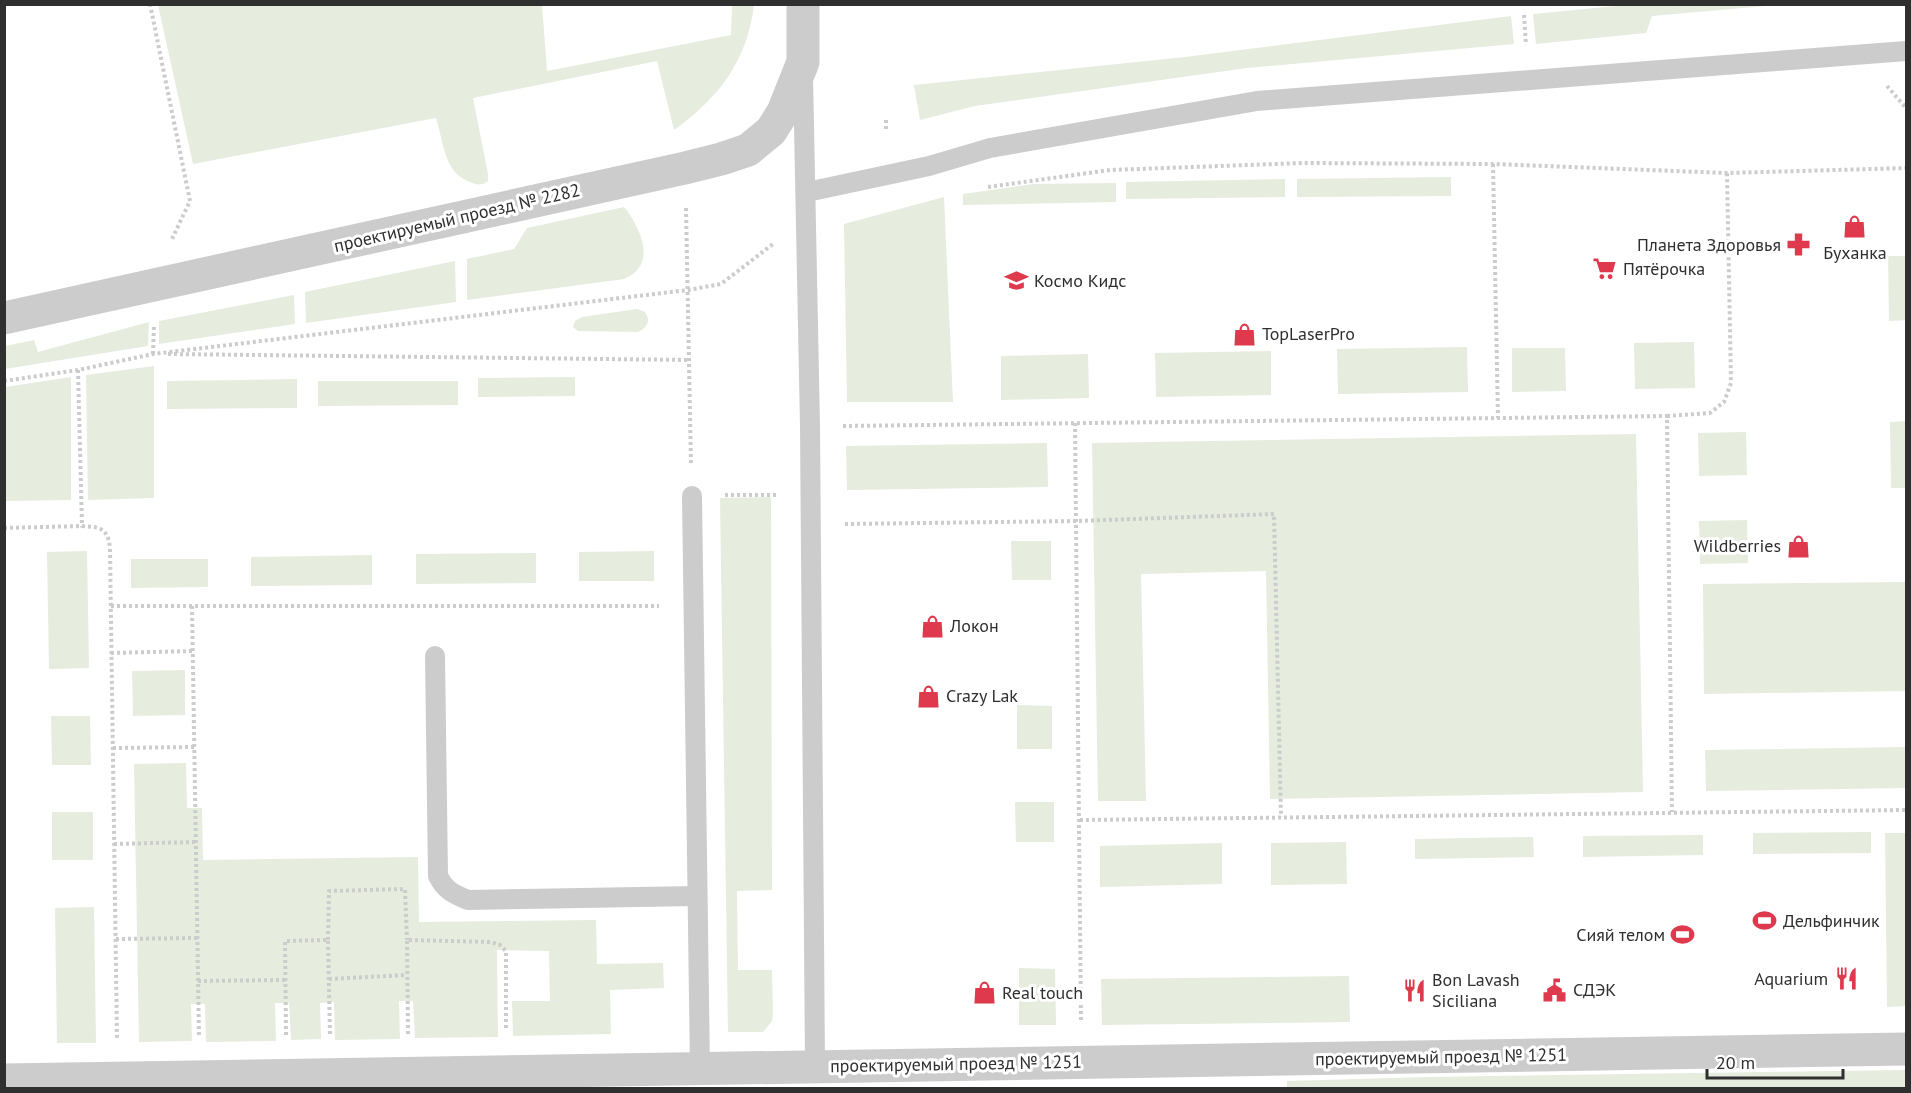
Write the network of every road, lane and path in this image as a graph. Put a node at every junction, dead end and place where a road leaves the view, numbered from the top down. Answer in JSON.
{"nodes":[{"id":1,"x":150,"y":4,"type":"edge"},
{"id":2,"x":803,"y":4,"type":"edge"},
{"id":3,"x":1524,"y":15,"type":"dead end"},
{"id":4,"x":1906,"y":51,"type":"edge"},
{"id":5,"x":1526,"y":52,"type":"dead end"},
{"id":6,"x":803,"y":62,"type":"junction"},
{"id":7,"x":1884,"y":83,"type":"dead end"},
{"id":8,"x":1906,"y":108,"type":"edge"},
{"id":9,"x":886,"y":120,"type":"dead end"},
{"id":10,"x":886,"y":132,"type":"dead end"},
{"id":11,"x":1493,"y":164,"type":"junction"},
{"id":12,"x":685,"y":168,"type":"junction"},
{"id":13,"x":1906,"y":168,"type":"edge"},
{"id":14,"x":1110,"y":170,"type":"dead end"},
{"id":15,"x":1727,"y":173,"type":"junction"},
{"id":16,"x":807,"y":192,"type":"junction"},
{"id":17,"x":780,"y":239,"type":"dead end"},
{"id":18,"x":165,"y":282,"type":"junction"},
{"id":19,"x":688,"y":290,"type":"junction"},
{"id":20,"x":4,"y":318,"type":"edge"},
{"id":21,"x":154,"y":322,"type":"dead end"},
{"id":22,"x":153,"y":354,"type":"junction"},
{"id":23,"x":690,"y":360,"type":"junction"},
{"id":24,"x":78,"y":370,"type":"junction"},
{"id":25,"x":4,"y":381,"type":"edge"},
{"id":26,"x":1667,"y":416,"type":"junction"},
{"id":27,"x":1498,"y":418,"type":"junction"},
{"id":28,"x":1075,"y":423,"type":"junction"},
{"id":29,"x":810,"y":426,"type":"junction"},
{"id":30,"x":811,"y":494,"type":"junction"},
{"id":31,"x":692,"y":496,"type":"junction"},
{"id":32,"x":1077,"y":521,"type":"junction"},
{"id":33,"x":811,"y":524,"type":"junction"},
{"id":34,"x":82,"y":526,"type":"junction"},
{"id":35,"x":4,"y":528,"type":"edge"},
{"id":36,"x":111,"y":606,"type":"junction"},
{"id":37,"x":192,"y":606,"type":"junction"},
{"id":38,"x":693,"y":606,"type":"junction"},
{"id":39,"x":193,"y":651,"type":"junction"},
{"id":40,"x":111,"y":653,"type":"junction"},
{"id":41,"x":435,"y":656,"type":"dead end"},
{"id":42,"x":194,"y":747,"type":"junction"},
{"id":43,"x":113,"y":748,"type":"junction"},
{"id":44,"x":1906,"y":810,"type":"edge"},
{"id":45,"x":1672,"y":812,"type":"junction"},
{"id":46,"x":1281,"y":817,"type":"junction"},
{"id":47,"x":1080,"y":820,"type":"junction"},
{"id":48,"x":196,"y":842,"type":"junction"},
{"id":49,"x":114,"y":844,"type":"junction"},
{"id":50,"x":697,"y":896,"type":"junction"},
{"id":51,"x":198,"y":938,"type":"junction"},
{"id":52,"x":116,"y":939,"type":"junction"},
{"id":53,"x":328,"y":940,"type":"junction"},
{"id":54,"x":408,"y":940,"type":"junction"},
{"id":55,"x":407,"y":975,"type":"junction"},
{"id":56,"x":329,"y":979,"type":"junction"},
{"id":57,"x":285,"y":980,"type":"junction"},
{"id":58,"x":198,"y":981,"type":"junction"},
{"id":59,"x":506,"y":1033,"type":"dead end"},
{"id":60,"x":408,"y":1035,"type":"dead end"},
{"id":61,"x":330,"y":1043,"type":"dead end"},
{"id":62,"x":286,"y":1044,"type":"dead end"},
{"id":63,"x":199,"y":1045,"type":"dead end"},
{"id":64,"x":1906,"y":1049,"type":"edge"},
{"id":65,"x":1083,"y":1062,"type":"junction"},
{"id":66,"x":815,"y":1067,"type":"junction"},
{"id":67,"x":700,"y":1069,"type":"junction"},
{"id":68,"x":118,"y":1078,"type":"junction"},
{"id":69,"x":4,"y":1080,"type":"edge"}],
"edges":[{"from":1,"to":18,"type":"path"},
{"from":2,"to":6,"type":"street","name":"проектируемый проезд № 2282"},
{"from":3,"to":5,"type":"path"},
{"from":4,"to":16,"type":"lane"},
{"from":6,"to":12,"type":"street","name":"проектируемый проезд № 2282"},
{"from":6,"to":16,"type":"lane"},
{"from":7,"to":8,"type":"path"},
{"from":9,"to":10,"type":"path"},
{"from":11,"to":14,"type":"path"},
{"from":11,"to":15,"type":"path"},
{"from":11,"to":27,"type":"path"},
{"from":12,"to":18,"type":"street","name":"проектируемый проезд № 2282"},
{"from":12,"to":19,"type":"path"},
{"from":13,"to":15,"type":"path"},
{"from":15,"to":26,"type":"path"},
{"from":16,"to":29,"type":"lane"},
{"from":17,"to":19,"type":"path"},
{"from":18,"to":20,"type":"street","name":"проектируемый проезд № 2282"},
{"from":19,"to":22,"type":"path"},
{"from":19,"to":23,"type":"path"},
{"from":21,"to":22,"type":"path"},
{"from":22,"to":23,"type":"path"},
{"from":22,"to":24,"type":"path"},
{"from":23,"to":31,"type":"path"},
{"from":24,"to":25,"type":"path"},
{"from":24,"to":34,"type":"path"},
{"from":26,"to":27,"type":"path"},
{"from":26,"to":45,"type":"path"},
{"from":27,"to":28,"type":"path"},
{"from":28,"to":29,"type":"path"},
{"from":28,"to":32,"type":"path"},
{"from":29,"to":30,"type":"lane"},
{"from":30,"to":31,"type":"path"},
{"from":30,"to":33,"type":"lane"},
{"from":31,"to":38,"type":"lane"},
{"from":32,"to":33,"type":"path"},
{"from":32,"to":46,"type":"path"},
{"from":32,"to":47,"type":"path"},
{"from":33,"to":66,"type":"lane"},
{"from":34,"to":35,"type":"path"},
{"from":34,"to":36,"type":"path"},
{"from":36,"to":37,"type":"path"},
{"from":36,"to":40,"type":"path"},
{"from":37,"to":38,"type":"path"},
{"from":37,"to":39,"type":"path"},
{"from":38,"to":50,"type":"lane"},
{"from":39,"to":40,"type":"path"},
{"from":39,"to":42,"type":"path"},
{"from":40,"to":43,"type":"path"},
{"from":41,"to":50,"type":"lane"},
{"from":42,"to":43,"type":"path"},
{"from":42,"to":48,"type":"path"},
{"from":43,"to":49,"type":"path"},
{"from":44,"to":45,"type":"path"},
{"from":45,"to":46,"type":"path"},
{"from":46,"to":47,"type":"path"},
{"from":47,"to":65,"type":"path"},
{"from":48,"to":49,"type":"path"},
{"from":48,"to":51,"type":"path"},
{"from":49,"to":52,"type":"path"},
{"from":50,"to":67,"type":"lane"},
{"from":51,"to":52,"type":"path"},
{"from":51,"to":58,"type":"path"},
{"from":52,"to":68,"type":"path"},
{"from":53,"to":54,"type":"path"},
{"from":53,"to":56,"type":"path"},
{"from":53,"to":57,"type":"path"},
{"from":54,"to":55,"type":"path"},
{"from":54,"to":59,"type":"path"},
{"from":55,"to":56,"type":"path"},
{"from":55,"to":60,"type":"path"},
{"from":56,"to":61,"type":"path"},
{"from":57,"to":58,"type":"path"},
{"from":57,"to":62,"type":"path"},
{"from":58,"to":63,"type":"path"},
{"from":64,"to":65,"type":"street","name":"проектируемый проезд № 1251"},
{"from":65,"to":66,"type":"street","name":"проектируемый проезд № 1251"},
{"from":66,"to":67,"type":"street","name":"проектируемый проезд № 1251"},
{"from":67,"to":68,"type":"street","name":"проектируемый проезд № 1251"},
{"from":68,"to":69,"type":"street","name":"проектируемый проезд № 1251"}]}
